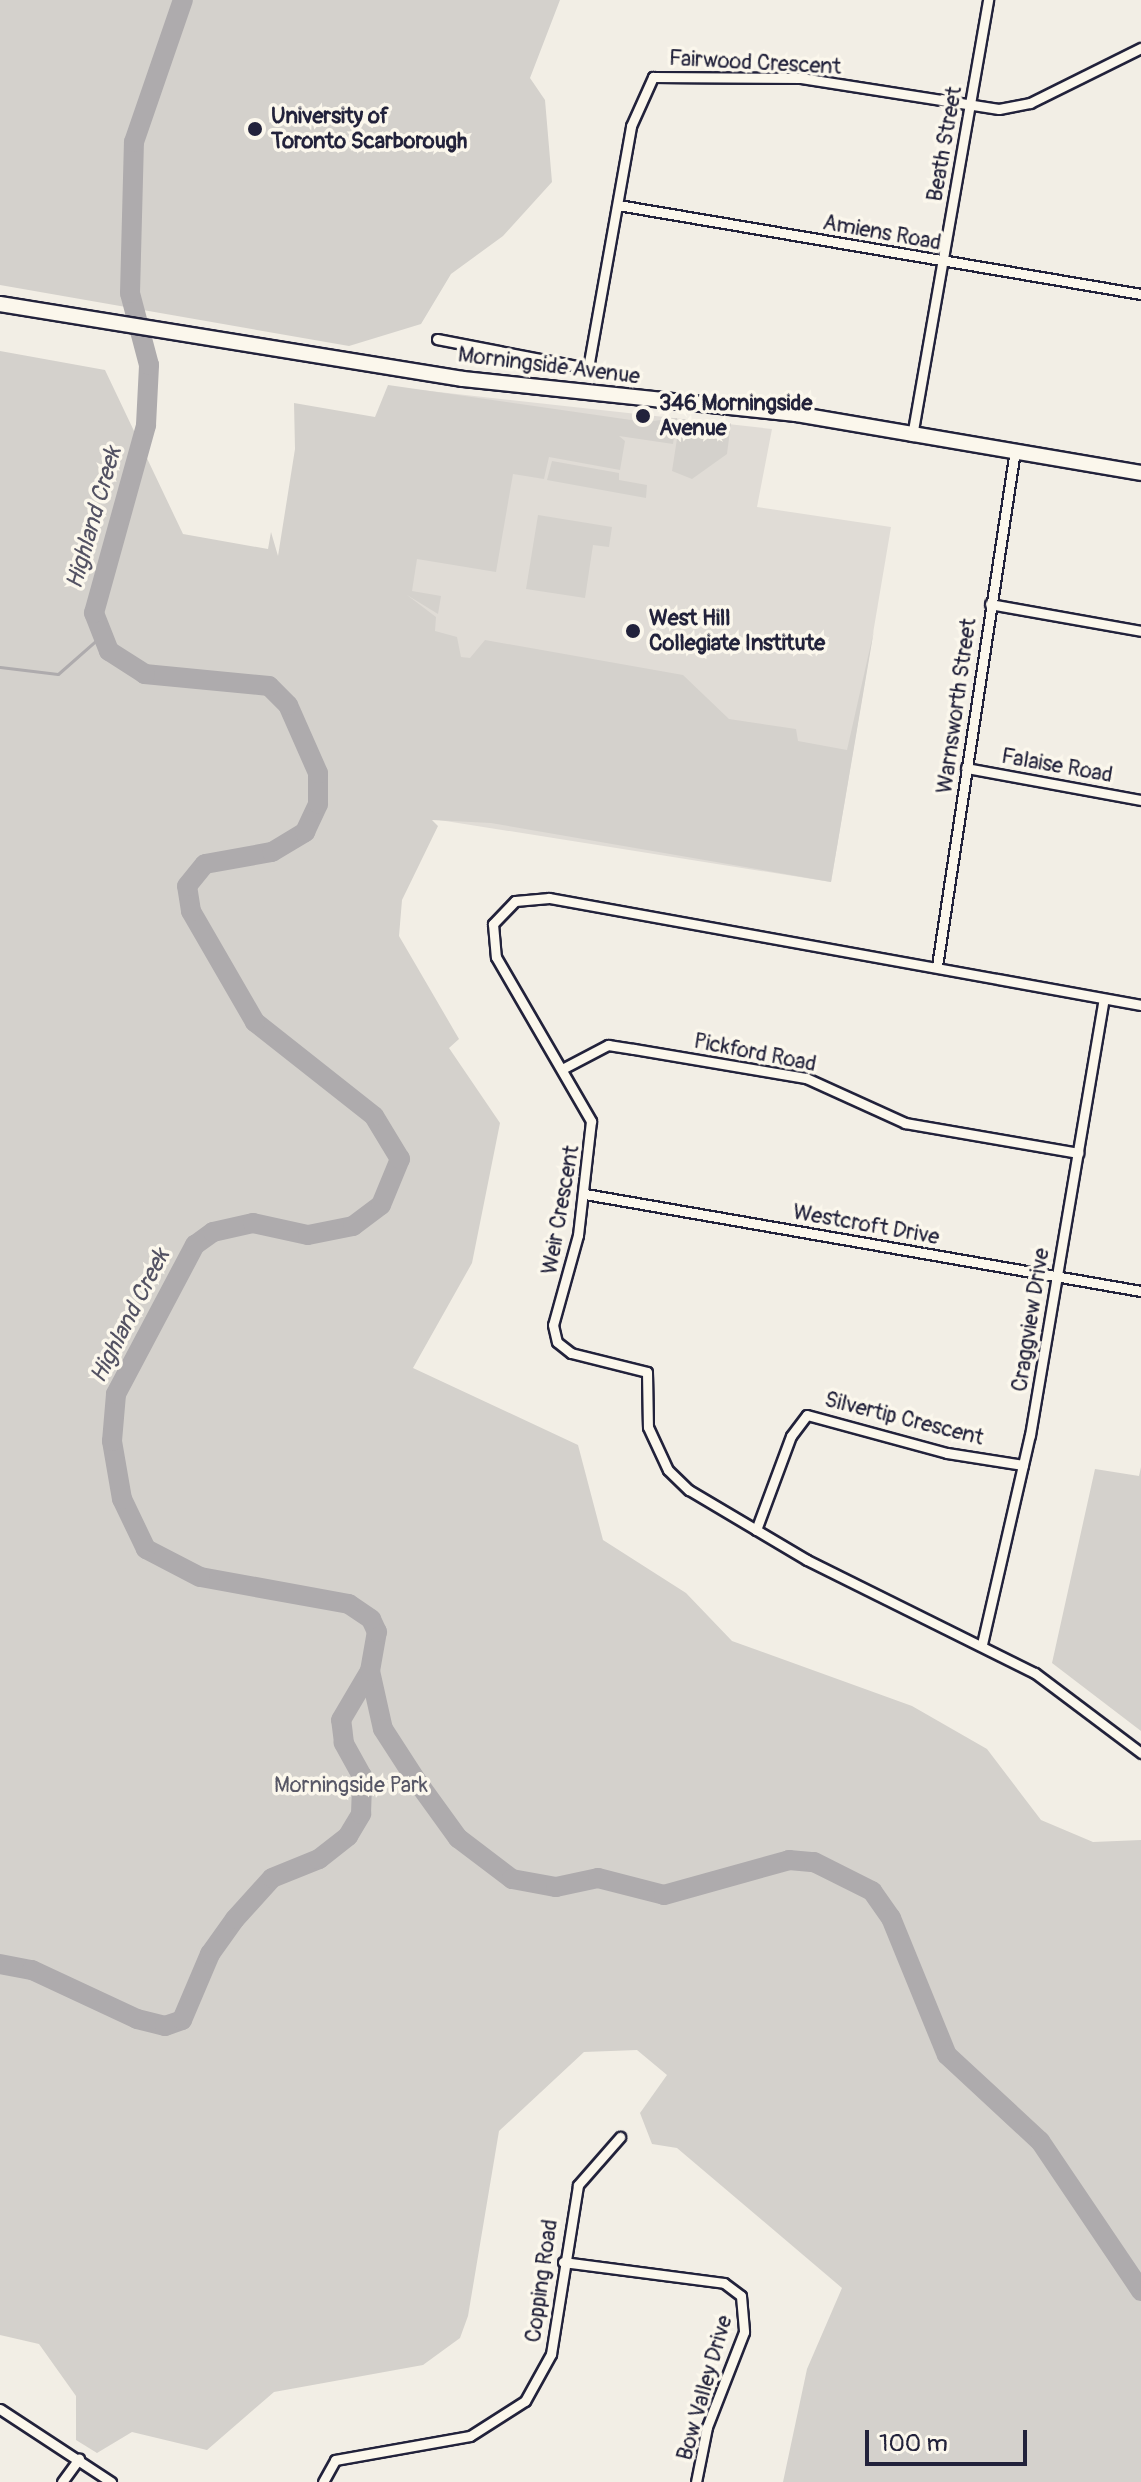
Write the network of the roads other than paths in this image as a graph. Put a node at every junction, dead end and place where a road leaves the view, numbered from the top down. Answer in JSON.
{"nodes":[{"id":1,"x":988,"y":0,"type":"edge"},
{"id":2,"x":1141,"y":48,"type":"edge"},
{"id":3,"x":970,"y":108,"type":"junction"},
{"id":4,"x":618,"y":205,"type":"junction"},
{"id":5,"x":942,"y":262,"type":"junction"},
{"id":6,"x":1141,"y":294,"type":"edge"},
{"id":7,"x":0,"y":304,"type":"edge"},
{"id":8,"x":437,"y":339,"type":"dead end"},
{"id":9,"x":912,"y":436,"type":"junction"},
{"id":10,"x":1015,"y":450,"type":"junction"},
{"id":11,"x":1141,"y":473,"type":"edge"},
{"id":12,"x":990,"y":604,"type":"junction"},
{"id":13,"x":1141,"y":631,"type":"edge"},
{"id":14,"x":966,"y":768,"type":"junction"},
{"id":15,"x":1141,"y":800,"type":"edge"},
{"id":16,"x":937,"y":966,"type":"junction"},
{"id":17,"x":1104,"y":999,"type":"junction"},
{"id":18,"x":1141,"y":1005,"type":"edge"},
{"id":19,"x":564,"y":1068,"type":"junction"},
{"id":20,"x":1078,"y":1153,"type":"junction"},
{"id":21,"x":585,"y":1194,"type":"junction"},
{"id":22,"x":1056,"y":1277,"type":"junction"},
{"id":23,"x":1141,"y":1291,"type":"edge"},
{"id":24,"x":1023,"y":1465,"type":"junction"},
{"id":25,"x":756,"y":1530,"type":"junction"},
{"id":26,"x":982,"y":1644,"type":"junction"},
{"id":27,"x":1141,"y":1753,"type":"edge"},
{"id":28,"x":620,"y":2137,"type":"dead end"},
{"id":29,"x":563,"y":2262,"type":"junction"},
{"id":30,"x":0,"y":2409,"type":"edge"},
{"id":31,"x":79,"y":2459,"type":"junction"},
{"id":32,"x":62,"y":2482,"type":"edge"},
{"id":33,"x":111,"y":2482,"type":"edge"},
{"id":34,"x":323,"y":2482,"type":"edge"},
{"id":35,"x":696,"y":2482,"type":"edge"}],
"edges":[{"from":1,"to":3,"type":"street","name":"Beath Street"},
{"from":2,"to":3,"type":"street","name":"Fairwood Crescent"},
{"from":3,"to":4,"type":"street","name":"Fairwood Crescent"},
{"from":3,"to":5,"type":"street","name":"Beath Street"},
{"from":4,"to":5,"type":"street","name":"Amiens Road"},
{"from":4,"to":8,"type":"street","name":"Fairwood Crescent"},
{"from":5,"to":6,"type":"street","name":"Amiens Road"},
{"from":5,"to":9,"type":"street","name":"Beath Street"},
{"from":7,"to":9,"type":"main road","name":"Morningside Avenue"},
{"from":9,"to":10,"type":"main road","name":"Morningside Avenue"},
{"from":10,"to":11,"type":"main road","name":"Morningside Avenue"},
{"from":10,"to":12,"type":"street","name":"Warnsworth Street"},
{"from":12,"to":13,"type":"street"},
{"from":12,"to":14,"type":"street","name":"Warnsworth Street"},
{"from":14,"to":15,"type":"street","name":"Falaise Road"},
{"from":14,"to":16,"type":"street","name":"Warnsworth Street"},
{"from":16,"to":17,"type":"street","name":"Weir Crescent"},
{"from":16,"to":19,"type":"street","name":"Weir Crescent"},
{"from":17,"to":18,"type":"street","name":"Weir Crescent"},
{"from":17,"to":20,"type":"street","name":"Craggview Drive"},
{"from":19,"to":20,"type":"street","name":"Pickford Road"},
{"from":19,"to":21,"type":"street","name":"Weir Crescent"},
{"from":20,"to":22,"type":"street","name":"Craggview Drive"},
{"from":21,"to":22,"type":"street","name":"Westcroft Drive"},
{"from":21,"to":25,"type":"street","name":"Weir Crescent"},
{"from":22,"to":23,"type":"street","name":"Westcroft Drive"},
{"from":22,"to":24,"type":"street","name":"Craggview Drive"},
{"from":24,"to":25,"type":"street","name":"Silvertip Crescent"},
{"from":24,"to":26,"type":"street","name":"Craggview Drive"},
{"from":25,"to":26,"type":"street","name":"Weir Crescent"},
{"from":26,"to":27,"type":"street","name":"Weir Crescent"},
{"from":28,"to":29,"type":"street","name":"Copping Road"},
{"from":29,"to":34,"type":"street","name":"Copping Road"},
{"from":29,"to":35,"type":"street","name":"Bow Valley Drive"},
{"from":30,"to":31,"type":"street"},
{"from":31,"to":32,"type":"street"},
{"from":31,"to":33,"type":"street"}]}
